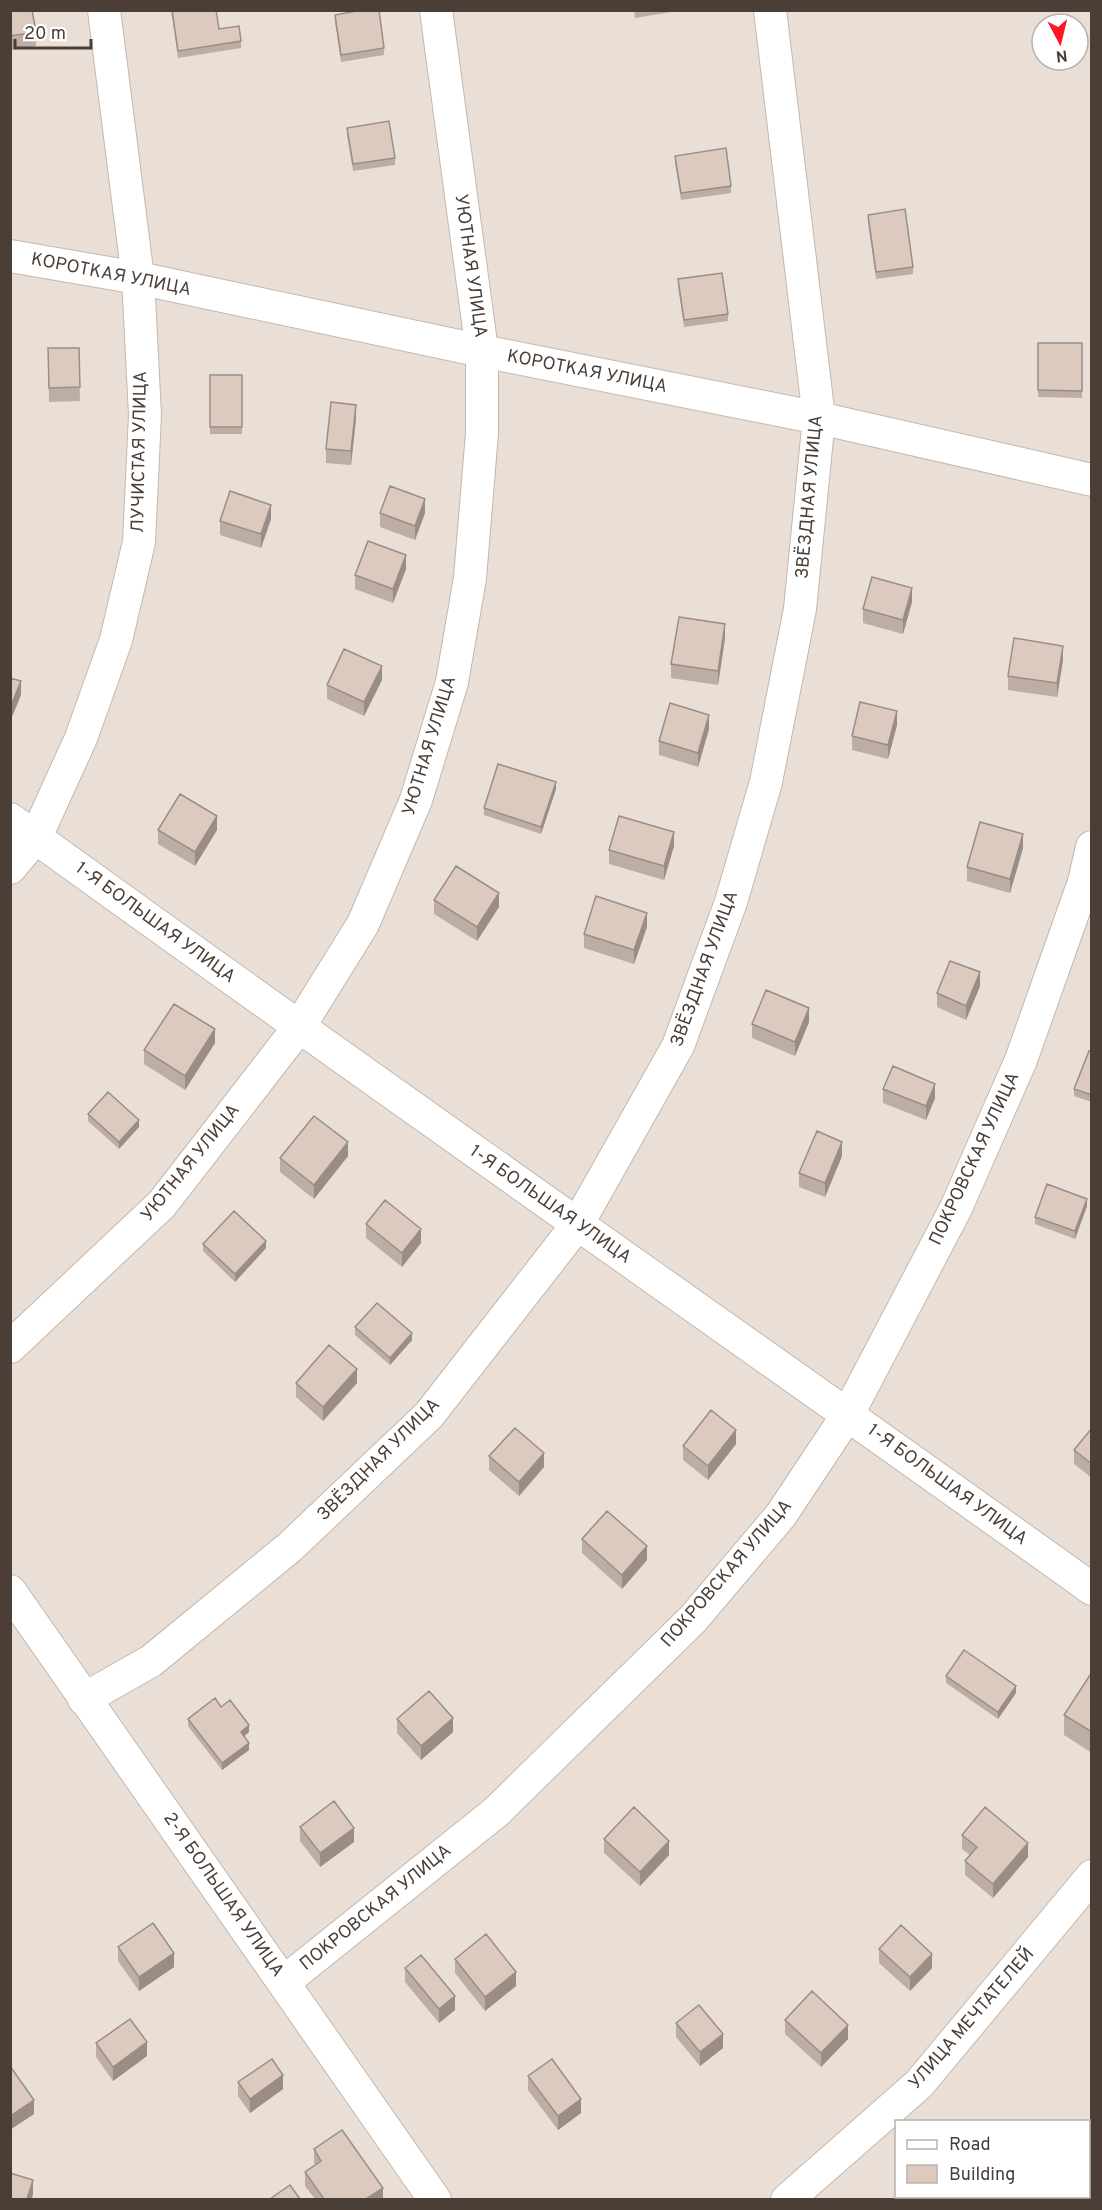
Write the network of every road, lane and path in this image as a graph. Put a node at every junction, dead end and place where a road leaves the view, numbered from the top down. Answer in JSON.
{"nodes":[{"id":1,"x":104,"y":10,"type":"edge"},
{"id":2,"x":436,"y":10,"type":"edge"},
{"id":3,"x":770,"y":10,"type":"edge"},
{"id":4,"x":10,"y":256,"type":"edge"},
{"id":5,"x":138,"y":279,"type":"junction"},
{"id":6,"x":482,"y":351,"type":"junction"},
{"id":7,"x":819,"y":418,"type":"junction"},
{"id":8,"x":1092,"y":480,"type":"edge"},
{"id":9,"x":10,"y":819,"type":"edge"},
{"id":10,"x":36,"y":837,"type":"junction"},
{"id":11,"x":1092,"y":847,"type":"edge"},
{"id":12,"x":10,"y":868,"type":"edge"},
{"id":13,"x":299,"y":1027,"type":"junction"},
{"id":14,"x":577,"y":1225,"type":"junction"},
{"id":15,"x":10,"y":1347,"type":"edge"},
{"id":16,"x":848,"y":1414,"type":"junction"},
{"id":17,"x":1092,"y":1589,"type":"edge"},
{"id":18,"x":14,"y":1603,"type":"edge"},
{"id":19,"x":84,"y":1699,"type":"junction"},
{"id":20,"x":1092,"y":1876,"type":"edge"},
{"id":21,"x":284,"y":1982,"type":"junction"},
{"id":22,"x":435,"y":2199,"type":"edge"},
{"id":23,"x":787,"y":2199,"type":"edge"}],
"edges":[{"from":1,"to":5,"type":"street","name":"ЛУЧИСТАЯ УЛИЦА"},
{"from":2,"to":6,"type":"street","name":"УЮТНАЯ УЛИЦА"},
{"from":3,"to":7,"type":"street","name":"ЗВЁЗДНАЯ УЛИЦА"},
{"from":4,"to":5,"type":"street","name":"КОРОТКАЯ УЛИЦА"},
{"from":5,"to":6,"type":"street","name":"КОРОТКАЯ УЛИЦА"},
{"from":5,"to":10,"type":"street","name":"ЛУЧИСТАЯ УЛИЦА"},
{"from":6,"to":7,"type":"street","name":"КОРОТКАЯ УЛИЦА"},
{"from":6,"to":13,"type":"street","name":"УЮТНАЯ УЛИЦА"},
{"from":7,"to":8,"type":"street","name":"КОРОТКАЯ УЛИЦА"},
{"from":7,"to":14,"type":"street","name":"ЗВЁЗДНАЯ УЛИЦА"},
{"from":9,"to":10,"type":"street","name":"1-Я БОЛЬШАЯ УЛИЦА"},
{"from":10,"to":12,"type":"street","name":"ЛУЧИСТАЯ УЛИЦА"},
{"from":10,"to":13,"type":"street","name":"1-Я БОЛЬШАЯ УЛИЦА"},
{"from":11,"to":16,"type":"street","name":"ПОКРОВСКАЯ УЛИЦА"},
{"from":13,"to":14,"type":"street","name":"1-Я БОЛЬШАЯ УЛИЦА"},
{"from":13,"to":15,"type":"street","name":"УЮТНАЯ УЛИЦА"},
{"from":14,"to":16,"type":"street","name":"1-Я БОЛЬШАЯ УЛИЦА"},
{"from":14,"to":19,"type":"street","name":"ЗВЁЗДНАЯ УЛИЦА"},
{"from":16,"to":17,"type":"street","name":"1-Я БОЛЬШАЯ УЛИЦА"},
{"from":16,"to":21,"type":"street","name":"ПОКРОВСКАЯ УЛИЦА"},
{"from":18,"to":19,"type":"street","name":"2-Я БОЛЬШАЯ УЛИЦА"},
{"from":19,"to":21,"type":"street","name":"2-Я БОЛЬШАЯ УЛИЦА"},
{"from":20,"to":23,"type":"street","name":"УЛИЦА МЕЧТАТЕЛЕЙ"},
{"from":21,"to":22,"type":"street","name":"2-Я БОЛЬШАЯ УЛИЦА"}]}
